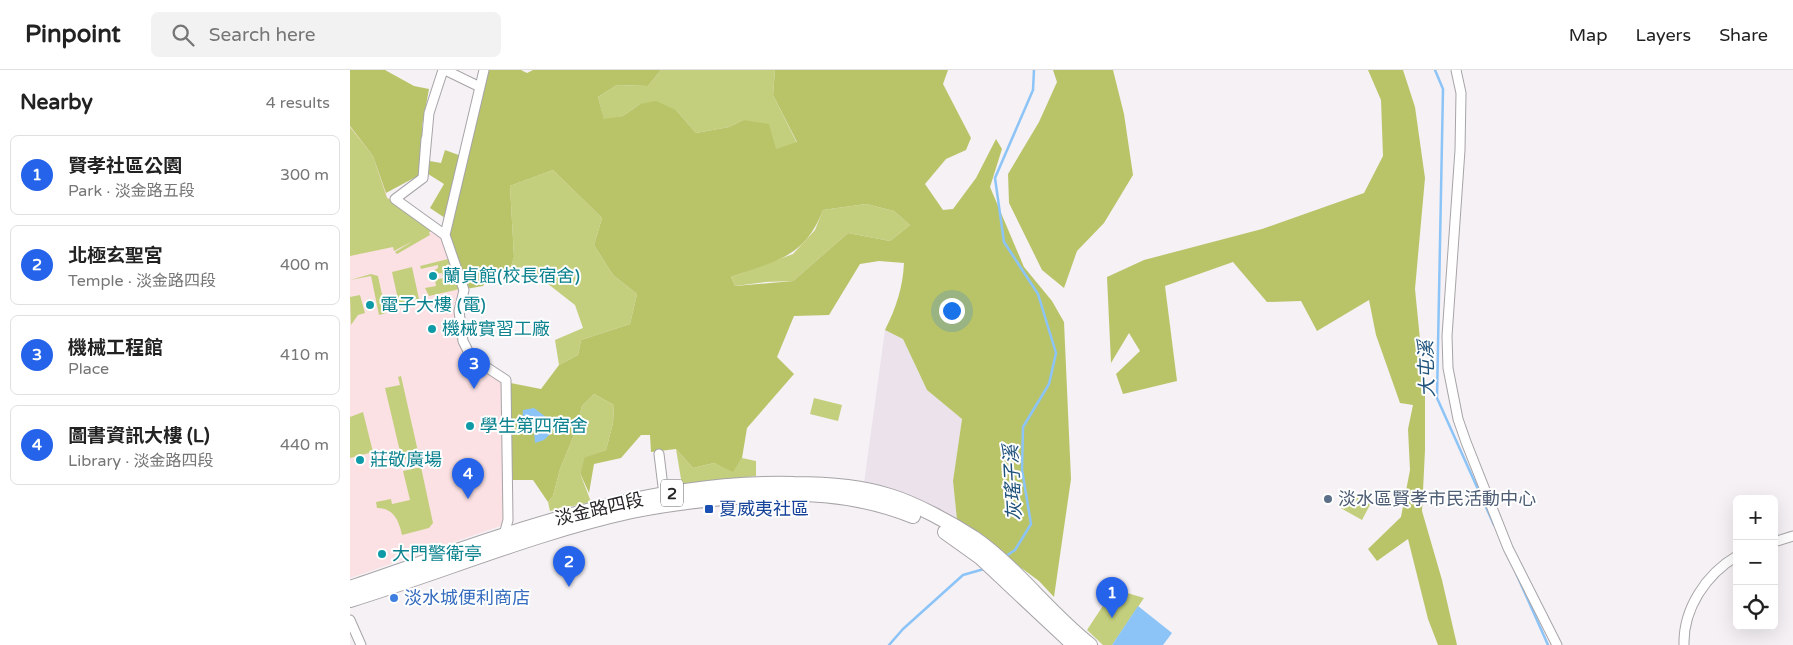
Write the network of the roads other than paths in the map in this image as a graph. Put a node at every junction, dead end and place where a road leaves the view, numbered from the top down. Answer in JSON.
{"nodes":[{"id":1,"x":444,"y":70,"type":"edge"},
{"id":2,"x":484,"y":70,"type":"edge"},
{"id":3,"x":1456,"y":70,"type":"edge"},
{"id":4,"x":480,"y":87,"type":"junction"},
{"id":5,"x":426,"y":139,"type":"dead end"},
{"id":6,"x":423,"y":178,"type":"junction"},
{"id":7,"x":445,"y":235,"type":"junction"},
{"id":8,"x":659,"y":454,"type":"dead end"},
{"id":9,"x":664,"y":495,"type":"junction"},
{"id":10,"x":1793,"y":536,"type":"edge"},
{"id":11,"x":507,"y":541,"type":"junction"},
{"id":12,"x":1778,"y":541,"type":"edge"},
{"id":13,"x":985,"y":555,"type":"junction"},
{"id":14,"x":1733,"y":559,"type":"edge"},
{"id":15,"x":1007,"y":574,"type":"junction"},
{"id":16,"x":350,"y":588,"type":"edge"},
{"id":17,"x":350,"y":600,"type":"edge"},
{"id":18,"x":350,"y":620,"type":"edge"},
{"id":19,"x":361,"y":645,"type":"edge"},
{"id":20,"x":1074,"y":645,"type":"edge"},
{"id":21,"x":1090,"y":645,"type":"edge"},
{"id":22,"x":1557,"y":645,"type":"edge"},
{"id":23,"x":1684,"y":645,"type":"edge"}],
"edges":[{"from":1,"to":4,"type":"street"},
{"from":1,"to":6,"type":"street"},
{"from":2,"to":4,"type":"street"},
{"from":3,"to":22,"type":"street"},
{"from":4,"to":7,"type":"street"},
{"from":5,"to":6,"type":"street"},
{"from":6,"to":7,"type":"street"},
{"from":7,"to":11,"type":"street"},
{"from":8,"to":9,"type":"street"},
{"from":9,"to":11,"type":"main road","name":"淡金路四段","number":"2"},
{"from":9,"to":13,"type":"main road","name":"淡金路四段","number":"2"},
{"from":10,"to":12,"type":"street"},
{"from":11,"to":13,"type":"main road","name":"淡金路四段","number":"2"},
{"from":11,"to":16,"type":"main road","name":"淡金路四段","number":"2"},
{"from":11,"to":17,"type":"main road","name":"淡金路四段","number":"2"},
{"from":13,"to":15,"type":"main road","number":"2"},
{"from":14,"to":23,"type":"street"},
{"from":15,"to":20,"type":"main road","number":"2"},
{"from":15,"to":21,"type":"main road","number":"2"},
{"from":18,"to":19,"type":"street"}]}
